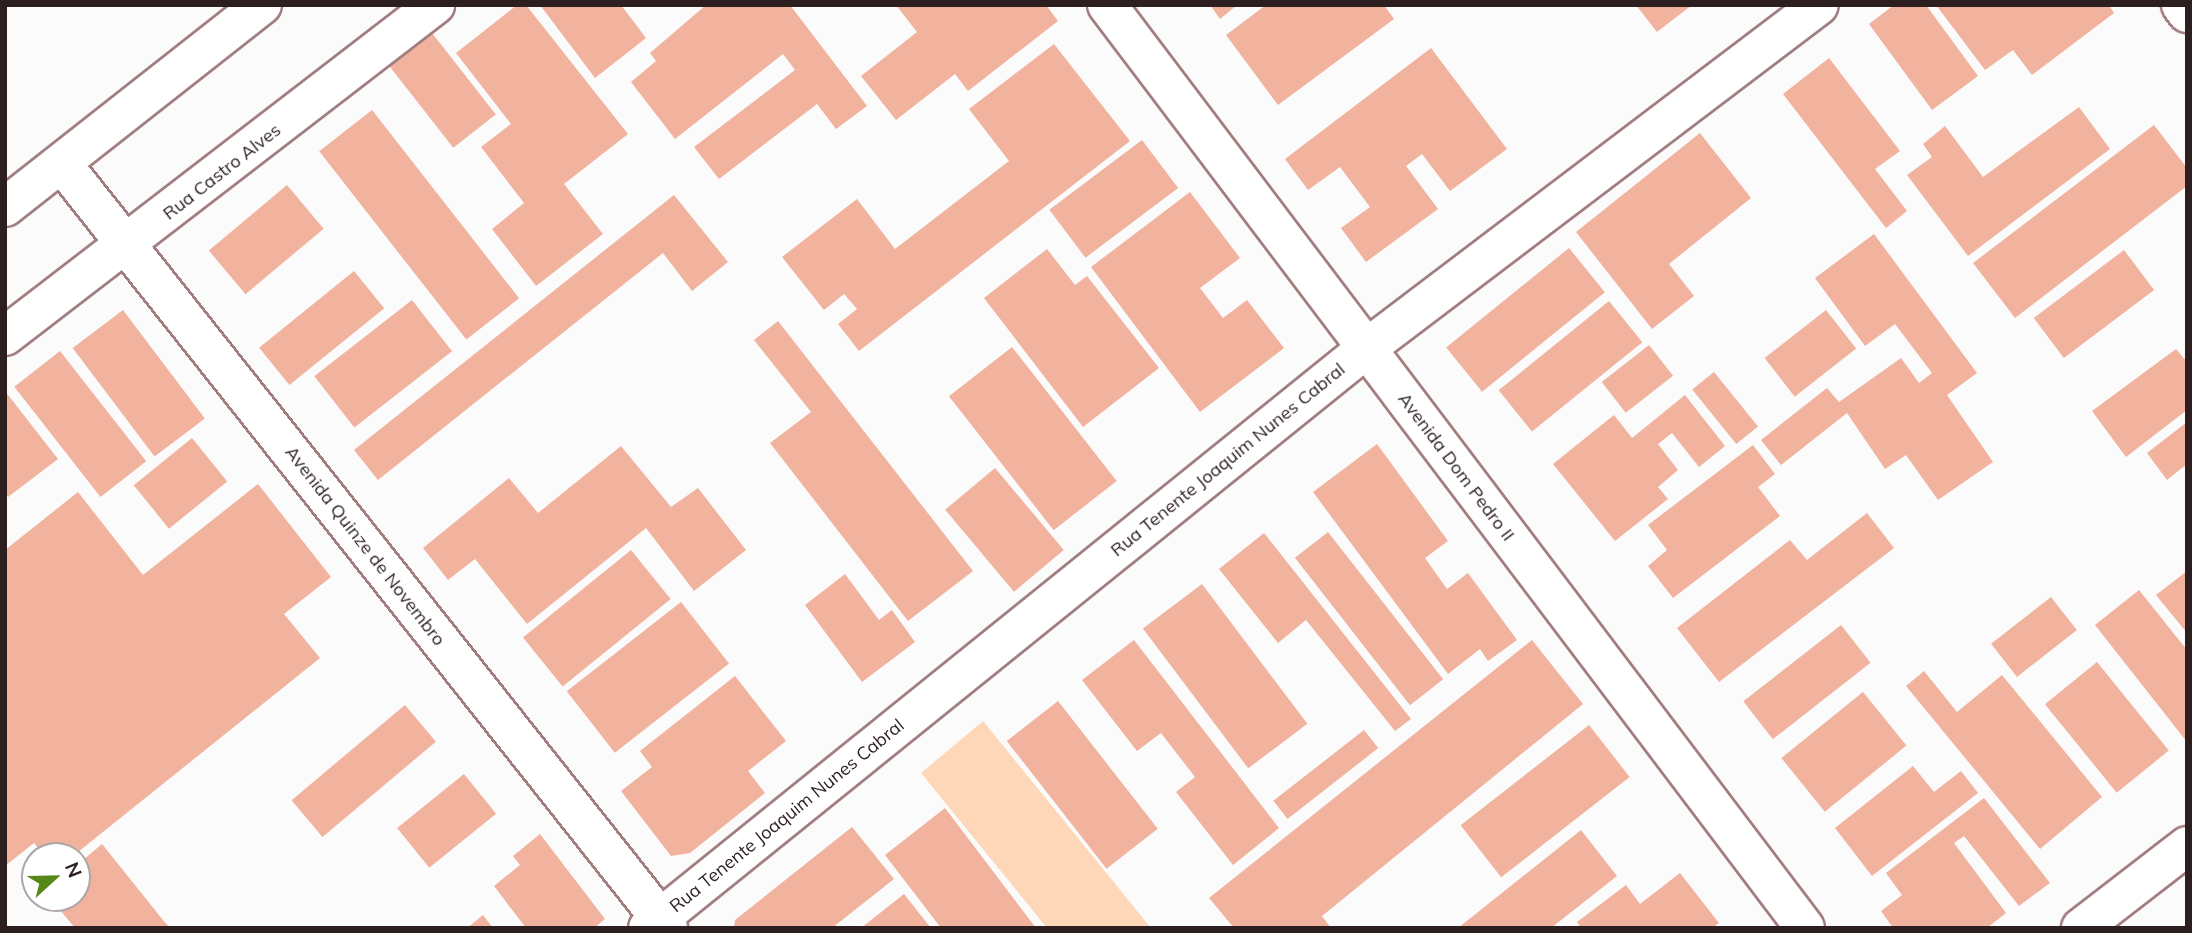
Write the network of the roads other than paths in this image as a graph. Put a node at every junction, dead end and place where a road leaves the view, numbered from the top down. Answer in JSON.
{"nodes":[{"id":1,"x":262,"y":5,"type":"edge"},
{"id":2,"x":435,"y":5,"type":"edge"},
{"id":3,"x":1107,"y":5,"type":"edge"},
{"id":4,"x":1819,"y":5,"type":"edge"},
{"id":5,"x":2181,"y":5,"type":"edge"},
{"id":6,"x":2187,"y":13,"type":"edge"},
{"id":7,"x":63,"y":165,"type":"junction"},
{"id":8,"x":5,"y":207,"type":"edge"},
{"id":9,"x":127,"y":246,"type":"junction"},
{"id":10,"x":5,"y":336,"type":"edge"},
{"id":11,"x":1367,"y":348,"type":"junction"},
{"id":12,"x":2187,"y":846,"type":"edge"},
{"id":13,"x":659,"y":924,"type":"edge"},
{"id":14,"x":1805,"y":928,"type":"edge"},
{"id":15,"x":2081,"y":928,"type":"edge"}],
"edges":[{"from":1,"to":7,"type":"street"},
{"from":2,"to":9,"type":"street","name":"Rua Castro Alves"},
{"from":3,"to":11,"type":"street","name":"Avenida Dom Pedro II"},
{"from":4,"to":11,"type":"street","name":"Rua Tenente Joaquim Nunes Cabral"},
{"from":5,"to":6,"type":"street"},
{"from":7,"to":8,"type":"street"},
{"from":7,"to":9,"type":"street","name":"Avenida Quinze de Novembro"},
{"from":9,"to":10,"type":"street","name":"Rua Castro Alves"},
{"from":9,"to":13,"type":"street","name":"Avenida Quinze de Novembro"},
{"from":11,"to":13,"type":"street","name":"Rua Tenente Joaquim Nunes Cabral"},
{"from":11,"to":14,"type":"street","name":"Avenida Dom Pedro II"},
{"from":12,"to":15,"type":"street"}]}
